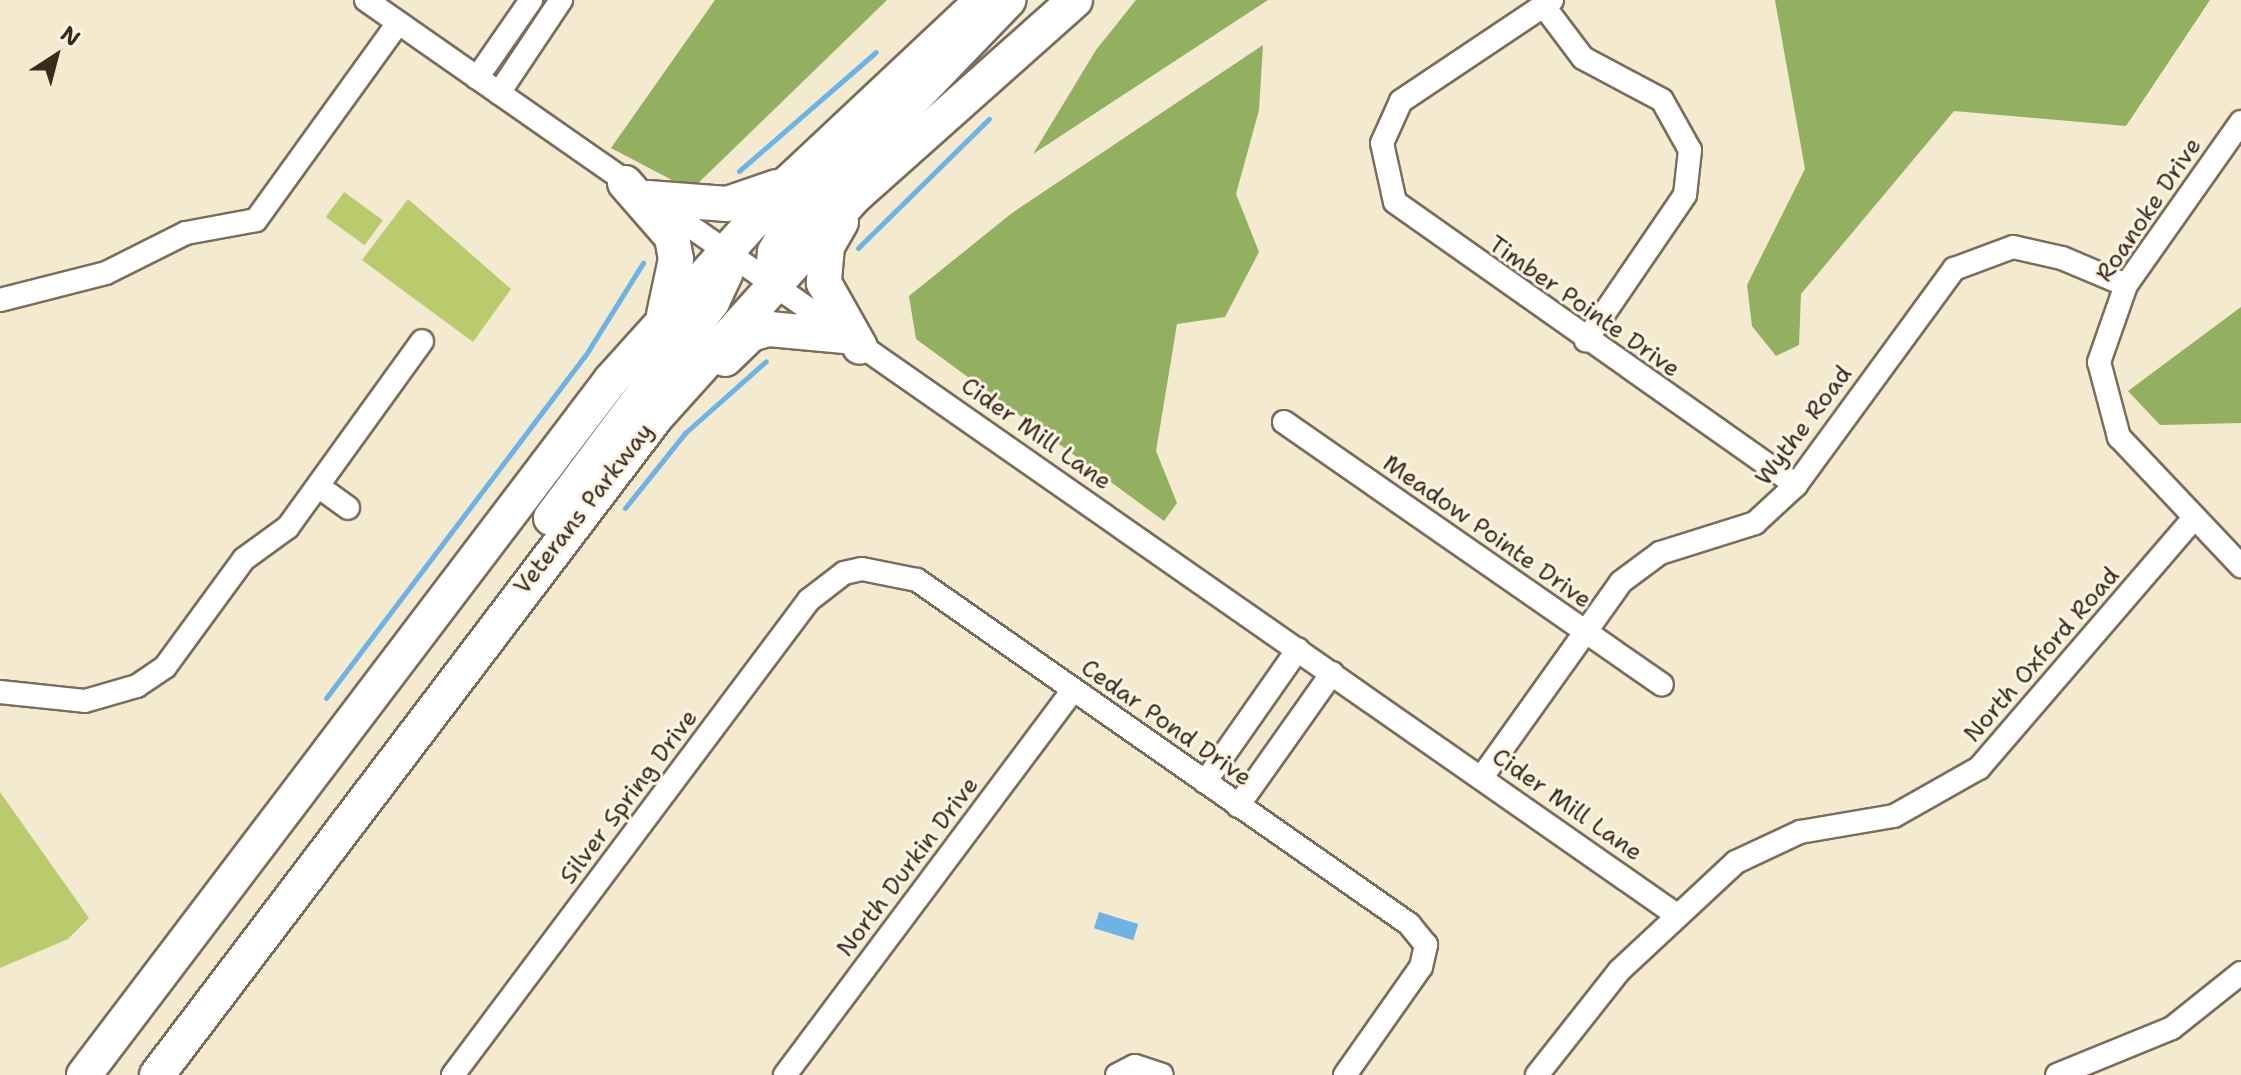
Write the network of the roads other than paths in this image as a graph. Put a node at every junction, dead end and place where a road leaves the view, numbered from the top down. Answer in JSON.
{"nodes":[{"id":1,"x":366,"y":0,"type":"edge"},
{"id":2,"x":531,"y":0,"type":"edge"},
{"id":3,"x":561,"y":0,"type":"edge"},
{"id":4,"x":983,"y":0,"type":"edge"},
{"id":5,"x":1008,"y":0,"type":"edge"},
{"id":6,"x":1075,"y":0,"type":"edge"},
{"id":7,"x":1548,"y":2,"type":"edge"},
{"id":8,"x":398,"y":23,"type":"junction"},
{"id":9,"x":477,"y":78,"type":"junction"},
{"id":10,"x":499,"y":93,"type":"junction"},
{"id":11,"x":2241,"y":122,"type":"edge"},
{"id":12,"x":789,"y":182,"type":"junction"},
{"id":13,"x":636,"y":191,"type":"junction"},
{"id":14,"x":854,"y":197,"type":"junction"},
{"id":15,"x":724,"y":251,"type":"junction"},
{"id":16,"x":772,"y":285,"type":"junction"},
{"id":17,"x":2126,"y":285,"type":"junction"},
{"id":18,"x":0,"y":300,"type":"edge"},
{"id":19,"x":662,"y":320,"type":"junction"},
{"id":20,"x":1586,"y":340,"type":"junction"},
{"id":21,"x":422,"y":341,"type":"dead end"},
{"id":22,"x":852,"y":342,"type":"junction"},
{"id":23,"x":1284,"y":422,"type":"dead end"},
{"id":24,"x":1796,"y":485,"type":"junction"},
{"id":25,"x":318,"y":486,"type":"junction"},
{"id":26,"x":348,"y":508,"type":"dead end"},
{"id":27,"x":580,"y":512,"type":"junction"},
{"id":28,"x":2194,"y":518,"type":"junction"},
{"id":29,"x":2241,"y":566,"type":"edge"},
{"id":30,"x":862,"y":569,"type":"joint"},
{"id":31,"x":497,"y":621,"type":"junction"},
{"id":32,"x":1583,"y":631,"type":"junction"},
{"id":33,"x":1298,"y":649,"type":"junction"},
{"id":34,"x":1332,"y":673,"type":"junction"},
{"id":35,"x":1662,"y":685,"type":"dead end"},
{"id":36,"x":1073,"y":690,"type":"junction"},
{"id":37,"x":0,"y":692,"type":"edge"},
{"id":38,"x":1482,"y":777,"type":"junction"},
{"id":39,"x":1205,"y":782,"type":"junction"},
{"id":40,"x":1238,"y":806,"type":"junction"},
{"id":41,"x":1674,"y":913,"type":"junction"},
{"id":42,"x":2241,"y":973,"type":"edge"},
{"id":43,"x":1129,"y":1065,"type":"edge"},
{"id":44,"x":84,"y":1075,"type":"edge"},
{"id":45,"x":157,"y":1075,"type":"edge"},
{"id":46,"x":453,"y":1075,"type":"edge"},
{"id":47,"x":785,"y":1075,"type":"edge"},
{"id":48,"x":1162,"y":1075,"type":"edge"},
{"id":49,"x":1345,"y":1075,"type":"edge"},
{"id":50,"x":1537,"y":1075,"type":"edge"},
{"id":51,"x":2057,"y":1075,"type":"edge"}],
"edges":[{"from":1,"to":8,"type":"street","name":"Cider Mill Lane"},
{"from":2,"to":9,"type":"street"},
{"from":3,"to":10,"type":"street"},
{"from":4,"to":12,"type":"highway"},
{"from":5,"to":16,"type":"highway"},
{"from":6,"to":14,"type":"highway","name":"Veterans Parkway"},
{"from":7,"to":20,"type":"street"},
{"from":7,"to":20,"type":"street","name":"Timber Pointe Drive"},
{"from":8,"to":9,"type":"street","name":"Cider Mill Lane"},
{"from":8,"to":18,"type":"street"},
{"from":9,"to":10,"type":"street","name":"Cider Mill Lane"},
{"from":10,"to":13,"type":"street","name":"Cider Mill Lane"},
{"from":11,"to":17,"type":"street","name":"Roanoke Drive"},
{"from":12,"to":13,"type":"highway"},
{"from":12,"to":15,"type":"highway"},
{"from":13,"to":15,"type":"street","name":"Cider Mill Lane"},
{"from":13,"to":19,"type":"highway"},
{"from":14,"to":16,"type":"highway","name":"Veterans Parkway"},
{"from":14,"to":22,"type":"highway"},
{"from":15,"to":16,"type":"street","name":"Cider Mill Lane"},
{"from":15,"to":19,"type":"highway"},
{"from":15,"to":31,"type":"highway"},
{"from":16,"to":22,"type":"street","name":"Cider Mill Lane"},
{"from":16,"to":27,"type":"highway","name":"Veterans Parkway"},
{"from":17,"to":24,"type":"street","name":"Wythe Road"},
{"from":17,"to":28,"type":"street","name":"Roanoke Drive"},
{"from":19,"to":44,"type":"highway"},
{"from":20,"to":24,"type":"street","name":"Timber Pointe Drive"},
{"from":21,"to":25,"type":"street"},
{"from":22,"to":27,"type":"highway"},
{"from":22,"to":33,"type":"street","name":"Cider Mill Lane"},
{"from":23,"to":32,"type":"street","name":"Meadow Pointe Drive"},
{"from":24,"to":32,"type":"street","name":"Wythe Road"},
{"from":25,"to":26,"type":"street"},
{"from":25,"to":37,"type":"street"},
{"from":27,"to":31,"type":"highway","name":"Veterans Parkway"},
{"from":28,"to":29,"type":"street","name":"Roanoke Drive"},
{"from":28,"to":41,"type":"street","name":"North Oxford Road"},
{"from":30,"to":36,"type":"street","name":"Cedar Pond Drive"},
{"from":30,"to":46,"type":"street","name":"Silver Spring Drive"},
{"from":31,"to":45,"type":"highway","name":"Veterans Parkway"},
{"from":32,"to":35,"type":"street","name":"Meadow Pointe Drive"},
{"from":32,"to":38,"type":"street","name":"Wythe Road"},
{"from":33,"to":34,"type":"street","name":"Cider Mill Lane"},
{"from":33,"to":39,"type":"street"},
{"from":34,"to":38,"type":"street","name":"Cider Mill Lane"},
{"from":34,"to":40,"type":"street"},
{"from":36,"to":39,"type":"street","name":"Cedar Pond Drive"},
{"from":36,"to":47,"type":"street","name":"North Durkin Drive"},
{"from":38,"to":41,"type":"street","name":"Cider Mill Lane"},
{"from":39,"to":40,"type":"street","name":"Cedar Pond Drive"},
{"from":40,"to":49,"type":"street","name":"Cedar Pond Drive"},
{"from":41,"to":50,"type":"street","name":"North Oxford Road"},
{"from":42,"to":51,"type":"street"},
{"from":43,"to":48,"type":"street"}]}
